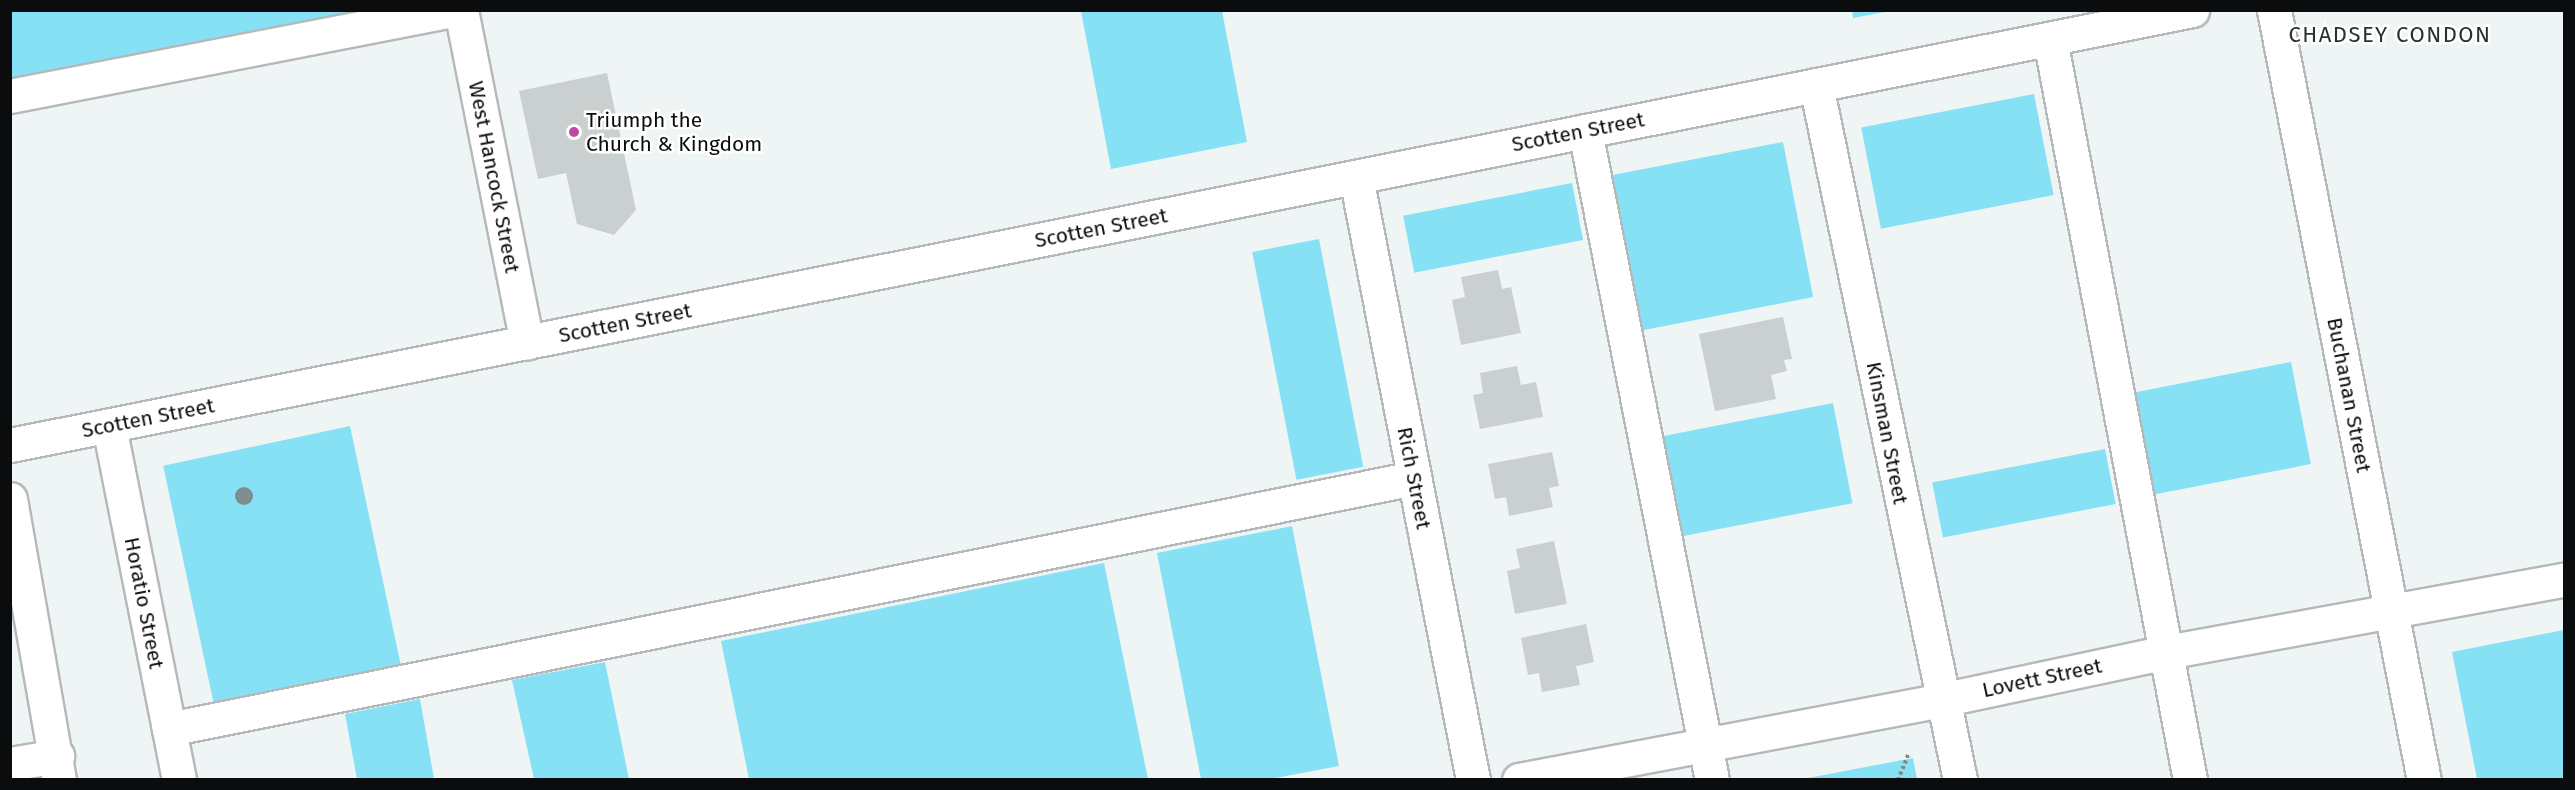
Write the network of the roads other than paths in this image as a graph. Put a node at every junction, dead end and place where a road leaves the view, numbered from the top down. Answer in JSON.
{"nodes":[{"id":1,"x":452,"y":10,"type":"edge"},
{"id":2,"x":461,"y":10,"type":"edge"},
{"id":3,"x":2192,"y":10,"type":"edge"},
{"id":4,"x":2274,"y":10,"type":"edge"},
{"id":5,"x":2050,"y":39,"type":"junction"},
{"id":6,"x":1816,"y":85,"type":"junction"},
{"id":7,"x":10,"y":96,"type":"edge"},
{"id":8,"x":1585,"y":131,"type":"junction"},
{"id":9,"x":1356,"y":177,"type":"junction"},
{"id":10,"x":527,"y":343,"type":"junction"},
{"id":11,"x":109,"y":426,"type":"junction"},
{"id":12,"x":10,"y":446,"type":"edge"},
{"id":13,"x":1414,"y":478,"type":"junction"},
{"id":14,"x":10,"y":499,"type":"edge"},
{"id":15,"x":14,"y":540,"type":"edge"},
{"id":16,"x":2565,"y":580,"type":"edge"},
{"id":17,"x":2392,"y":613,"type":"junction"},
{"id":18,"x":2166,"y":652,"type":"junction"},
{"id":19,"x":1941,"y":700,"type":"junction"},
{"id":20,"x":169,"y":729,"type":"junction"},
{"id":21,"x":1705,"y":746,"type":"junction"},
{"id":22,"x":10,"y":764,"type":"edge"},
{"id":23,"x":58,"y":768,"type":"edge"},
{"id":24,"x":179,"y":780,"type":"edge"},
{"id":25,"x":1473,"y":780,"type":"edge"},
{"id":26,"x":1520,"y":780,"type":"edge"},
{"id":27,"x":1712,"y":780,"type":"edge"},
{"id":28,"x":1960,"y":780,"type":"edge"},
{"id":29,"x":2190,"y":780,"type":"edge"},
{"id":30,"x":2424,"y":780,"type":"edge"}],
"edges":[{"from":1,"to":7,"type":"street"},
{"from":2,"to":10,"type":"street","name":"West Hancock Street"},
{"from":3,"to":5,"type":"street","name":"Scotten Street"},
{"from":4,"to":17,"type":"street","name":"Buchanan Street"},
{"from":5,"to":6,"type":"street","name":"Scotten Street"},
{"from":5,"to":18,"type":"street"},
{"from":6,"to":8,"type":"street","name":"Scotten Street"},
{"from":6,"to":19,"type":"street","name":"Kinsman Street"},
{"from":8,"to":9,"type":"street","name":"Scotten Street"},
{"from":8,"to":21,"type":"street"},
{"from":9,"to":10,"type":"street","name":"Scotten Street"},
{"from":9,"to":13,"type":"street","name":"Rich Street"},
{"from":10,"to":11,"type":"street","name":"Scotten Street"},
{"from":11,"to":12,"type":"street","name":"Scotten Street"},
{"from":11,"to":20,"type":"street","name":"Horatio Street"},
{"from":13,"to":20,"type":"street"},
{"from":13,"to":25,"type":"street","name":"Rich Street"},
{"from":14,"to":15,"type":"street"},
{"from":15,"to":23,"type":"street"},
{"from":16,"to":17,"type":"street","name":"Lovett Street"},
{"from":17,"to":18,"type":"street","name":"Lovett Street"},
{"from":17,"to":30,"type":"street","name":"Buchanan Street"},
{"from":18,"to":19,"type":"street","name":"Lovett Street"},
{"from":18,"to":29,"type":"street"},
{"from":19,"to":21,"type":"street","name":"Lovett Street"},
{"from":19,"to":28,"type":"street","name":"Kinsman Street"},
{"from":20,"to":24,"type":"street","name":"Horatio Street"},
{"from":21,"to":26,"type":"street","name":"Lovett Street"},
{"from":21,"to":27,"type":"street"},
{"from":22,"to":23,"type":"street"}]}
